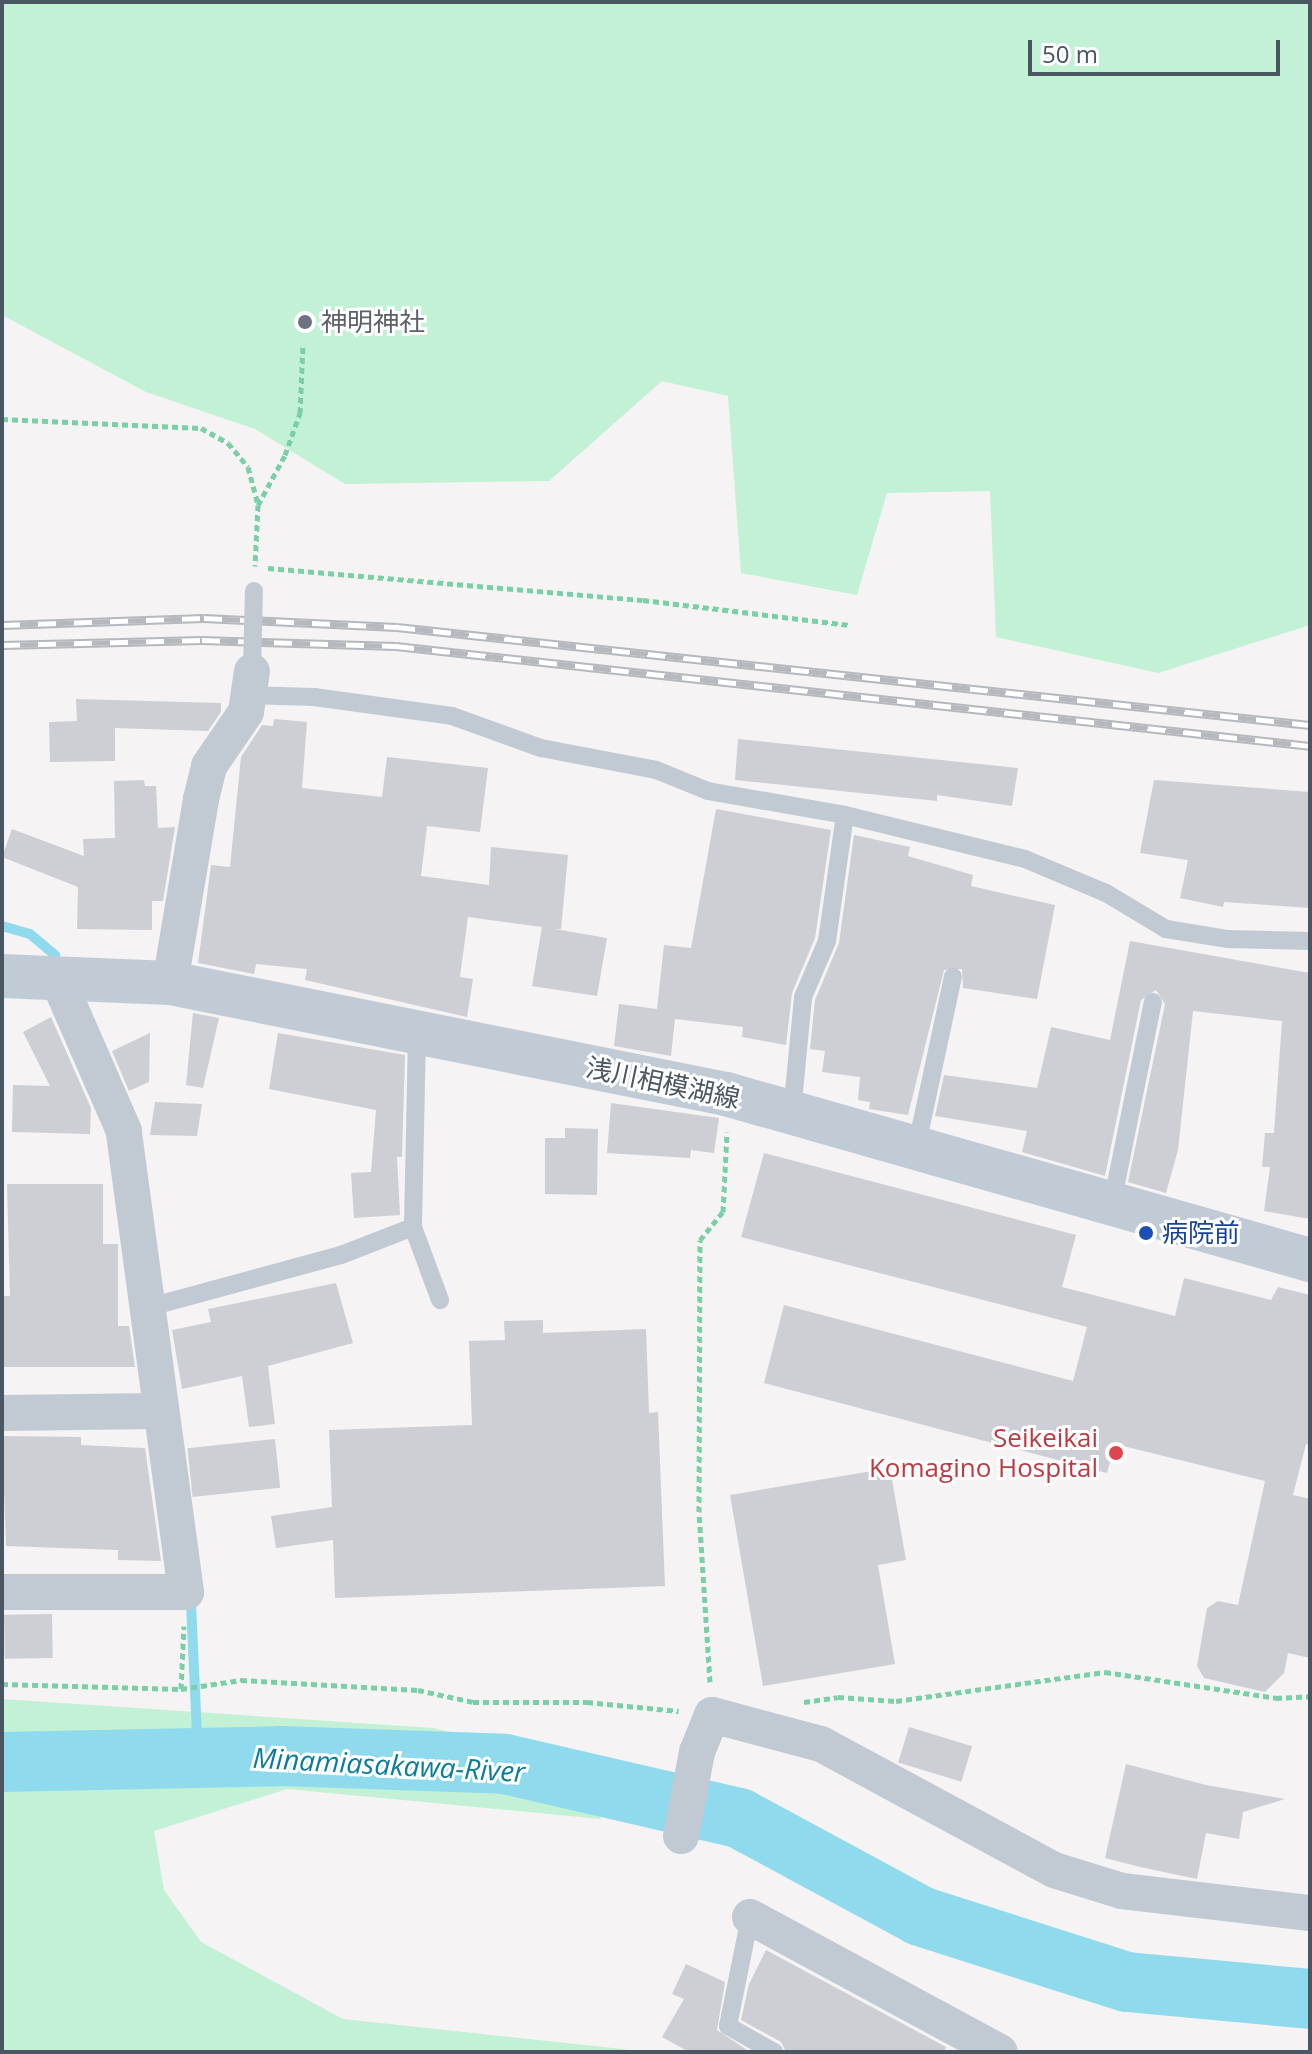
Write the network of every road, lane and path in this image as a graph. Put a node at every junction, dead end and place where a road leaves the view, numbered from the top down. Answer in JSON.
{"nodes":[{"id":1,"x":303,"y":345,"type":"dead end"},
{"id":2,"x":2,"y":419,"type":"edge"},
{"id":3,"x":258,"y":505,"type":"junction"},
{"id":4,"x":255,"y":565,"type":"junction"},
{"id":5,"x":254,"y":591,"type":"joint"},
{"id":6,"x":849,"y":625,"type":"dead end"},
{"id":7,"x":251,"y":683,"type":"junction"},
{"id":8,"x":845,"y":815,"type":"junction"},
{"id":9,"x":1310,"y":941,"type":"edge"},
{"id":10,"x":56,"y":975,"type":"junction"},
{"id":11,"x":2,"y":976,"type":"edge"},
{"id":12,"x":953,"y":977,"type":"dead end"},
{"id":13,"x":170,"y":983,"type":"junction"},
{"id":14,"x":1153,"y":1002,"type":"dead end"},
{"id":15,"x":417,"y":1035,"type":"junction"},
{"id":16,"x":726,"y":1094,"type":"junction"},
{"id":17,"x":792,"y":1112,"type":"junction"},
{"id":18,"x":916,"y":1149,"type":"junction"},
{"id":19,"x":1112,"y":1204,"type":"junction"},
{"id":20,"x":413,"y":1227,"type":"junction"},
{"id":21,"x":1310,"y":1260,"type":"edge"},
{"id":22,"x":440,"y":1300,"type":"dead end"},
{"id":23,"x":146,"y":1308,"type":"junction"},
{"id":24,"x":158,"y":1411,"type":"junction"},
{"id":25,"x":2,"y":1413,"type":"edge"},
{"id":26,"x":2,"y":1592,"type":"edge"},
{"id":27,"x":186,"y":1592,"type":"junction"},
{"id":28,"x":2,"y":1684,"type":"edge"},
{"id":29,"x":184,"y":1689,"type":"junction"},
{"id":30,"x":1310,"y":1696,"type":"edge"},
{"id":31,"x":791,"y":1703,"type":"dead end"},
{"id":32,"x":712,"y":1715,"type":"junction"},
{"id":33,"x":681,"y":1836,"type":"dead end"},
{"id":34,"x":1310,"y":1913,"type":"edge"},
{"id":35,"x":750,"y":1917,"type":"joint"},
{"id":36,"x":774,"y":2052,"type":"edge"},
{"id":37,"x":1000,"y":2052,"type":"edge"}],
"edges":[{"from":1,"to":3,"type":"path"},
{"from":2,"to":3,"type":"path"},
{"from":3,"to":4,"type":"path"},
{"from":4,"to":5,"type":"path"},
{"from":4,"to":6,"type":"path"},
{"from":5,"to":7,"type":"lane","bridge":true},
{"from":7,"to":8,"type":"lane"},
{"from":7,"to":13,"type":"street"},
{"from":8,"to":9,"type":"lane"},
{"from":8,"to":17,"type":"lane"},
{"from":10,"to":11,"type":"main road","name":"浅川相模湖線"},
{"from":10,"to":13,"type":"main road","name":"浅川相模湖線"},
{"from":10,"to":23,"type":"street"},
{"from":12,"to":18,"type":"lane"},
{"from":13,"to":15,"type":"main road","name":"浅川相模湖線"},
{"from":14,"to":19,"type":"lane"},
{"from":15,"to":16,"type":"main road","name":"浅川相模湖線"},
{"from":15,"to":20,"type":"lane"},
{"from":16,"to":17,"type":"main road","name":"浅川相模湖線"},
{"from":16,"to":32,"type":"path"},
{"from":17,"to":18,"type":"main road","name":"浅川相模湖線"},
{"from":18,"to":19,"type":"main road","name":"浅川相模湖線"},
{"from":19,"to":21,"type":"main road","name":"浅川相模湖線"},
{"from":20,"to":22,"type":"lane"},
{"from":20,"to":23,"type":"lane"},
{"from":23,"to":24,"type":"street"},
{"from":24,"to":25,"type":"street"},
{"from":24,"to":27,"type":"street"},
{"from":26,"to":27,"type":"street"},
{"from":27,"to":29,"type":"path"},
{"from":28,"to":29,"type":"path"},
{"from":29,"to":32,"type":"path"},
{"from":30,"to":31,"type":"path"},
{"from":32,"to":33,"type":"street"},
{"from":32,"to":34,"type":"street"},
{"from":35,"to":36,"type":"lane"},
{"from":35,"to":37,"type":"street"}]}
